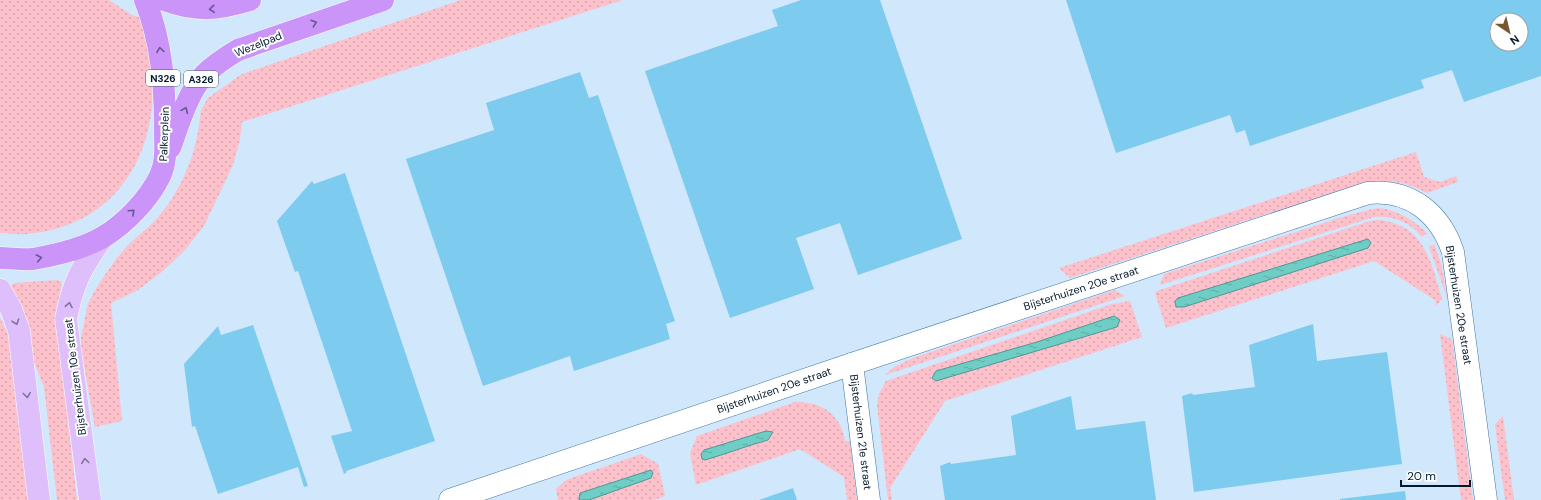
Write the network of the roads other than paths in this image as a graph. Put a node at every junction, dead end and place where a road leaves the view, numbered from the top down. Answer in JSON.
{"nodes":[{"id":1,"x":145,"y":0,"type":"edge"},
{"id":2,"x":164,"y":0,"type":"edge"},
{"id":3,"x":250,"y":0,"type":"edge"},
{"id":4,"x":383,"y":0,"type":"edge"},
{"id":5,"x":166,"y":159,"type":"junction"},
{"id":6,"x":102,"y":238,"type":"junction"},
{"id":7,"x":0,"y":258,"type":"edge"},
{"id":8,"x":0,"y":290,"type":"edge"},
{"id":9,"x":852,"y":364,"type":"junction"},
{"id":10,"x":39,"y":500,"type":"edge"},
{"id":11,"x":90,"y":500,"type":"edge"},
{"id":12,"x":450,"y":500,"type":"edge"},
{"id":13,"x":870,"y":500,"type":"edge"},
{"id":14,"x":1486,"y":500,"type":"edge"}],
"edges":[{"from":5,"to":1,"type":"highway","name":"Palkerplein","number":"N326","one_way":true},
{"from":3,"to":2,"type":"highway","one_way":true},
{"from":5,"to":4,"type":"highway","name":"Wezelpad","number":"A326","one_way":true},
{"from":6,"to":5,"type":"highway","name":"Palkerplein","number":"N326","one_way":true},
{"from":7,"to":6,"type":"highway","name":"Palkerplein","number":"N326","one_way":true},
{"from":11,"to":6,"type":"main road","name":"Bijsterhuizen 10e straat","one_way":true},
{"from":8,"to":10,"type":"main road","one_way":true},
{"from":9,"to":12,"type":"street","name":"Bijsterhuizen 20e straat"},
{"from":9,"to":13,"type":"street","name":"Bijsterhuizen 21e straat"},
{"from":9,"to":14,"type":"street","name":"Bijsterhuizen 20e straat"}]}
